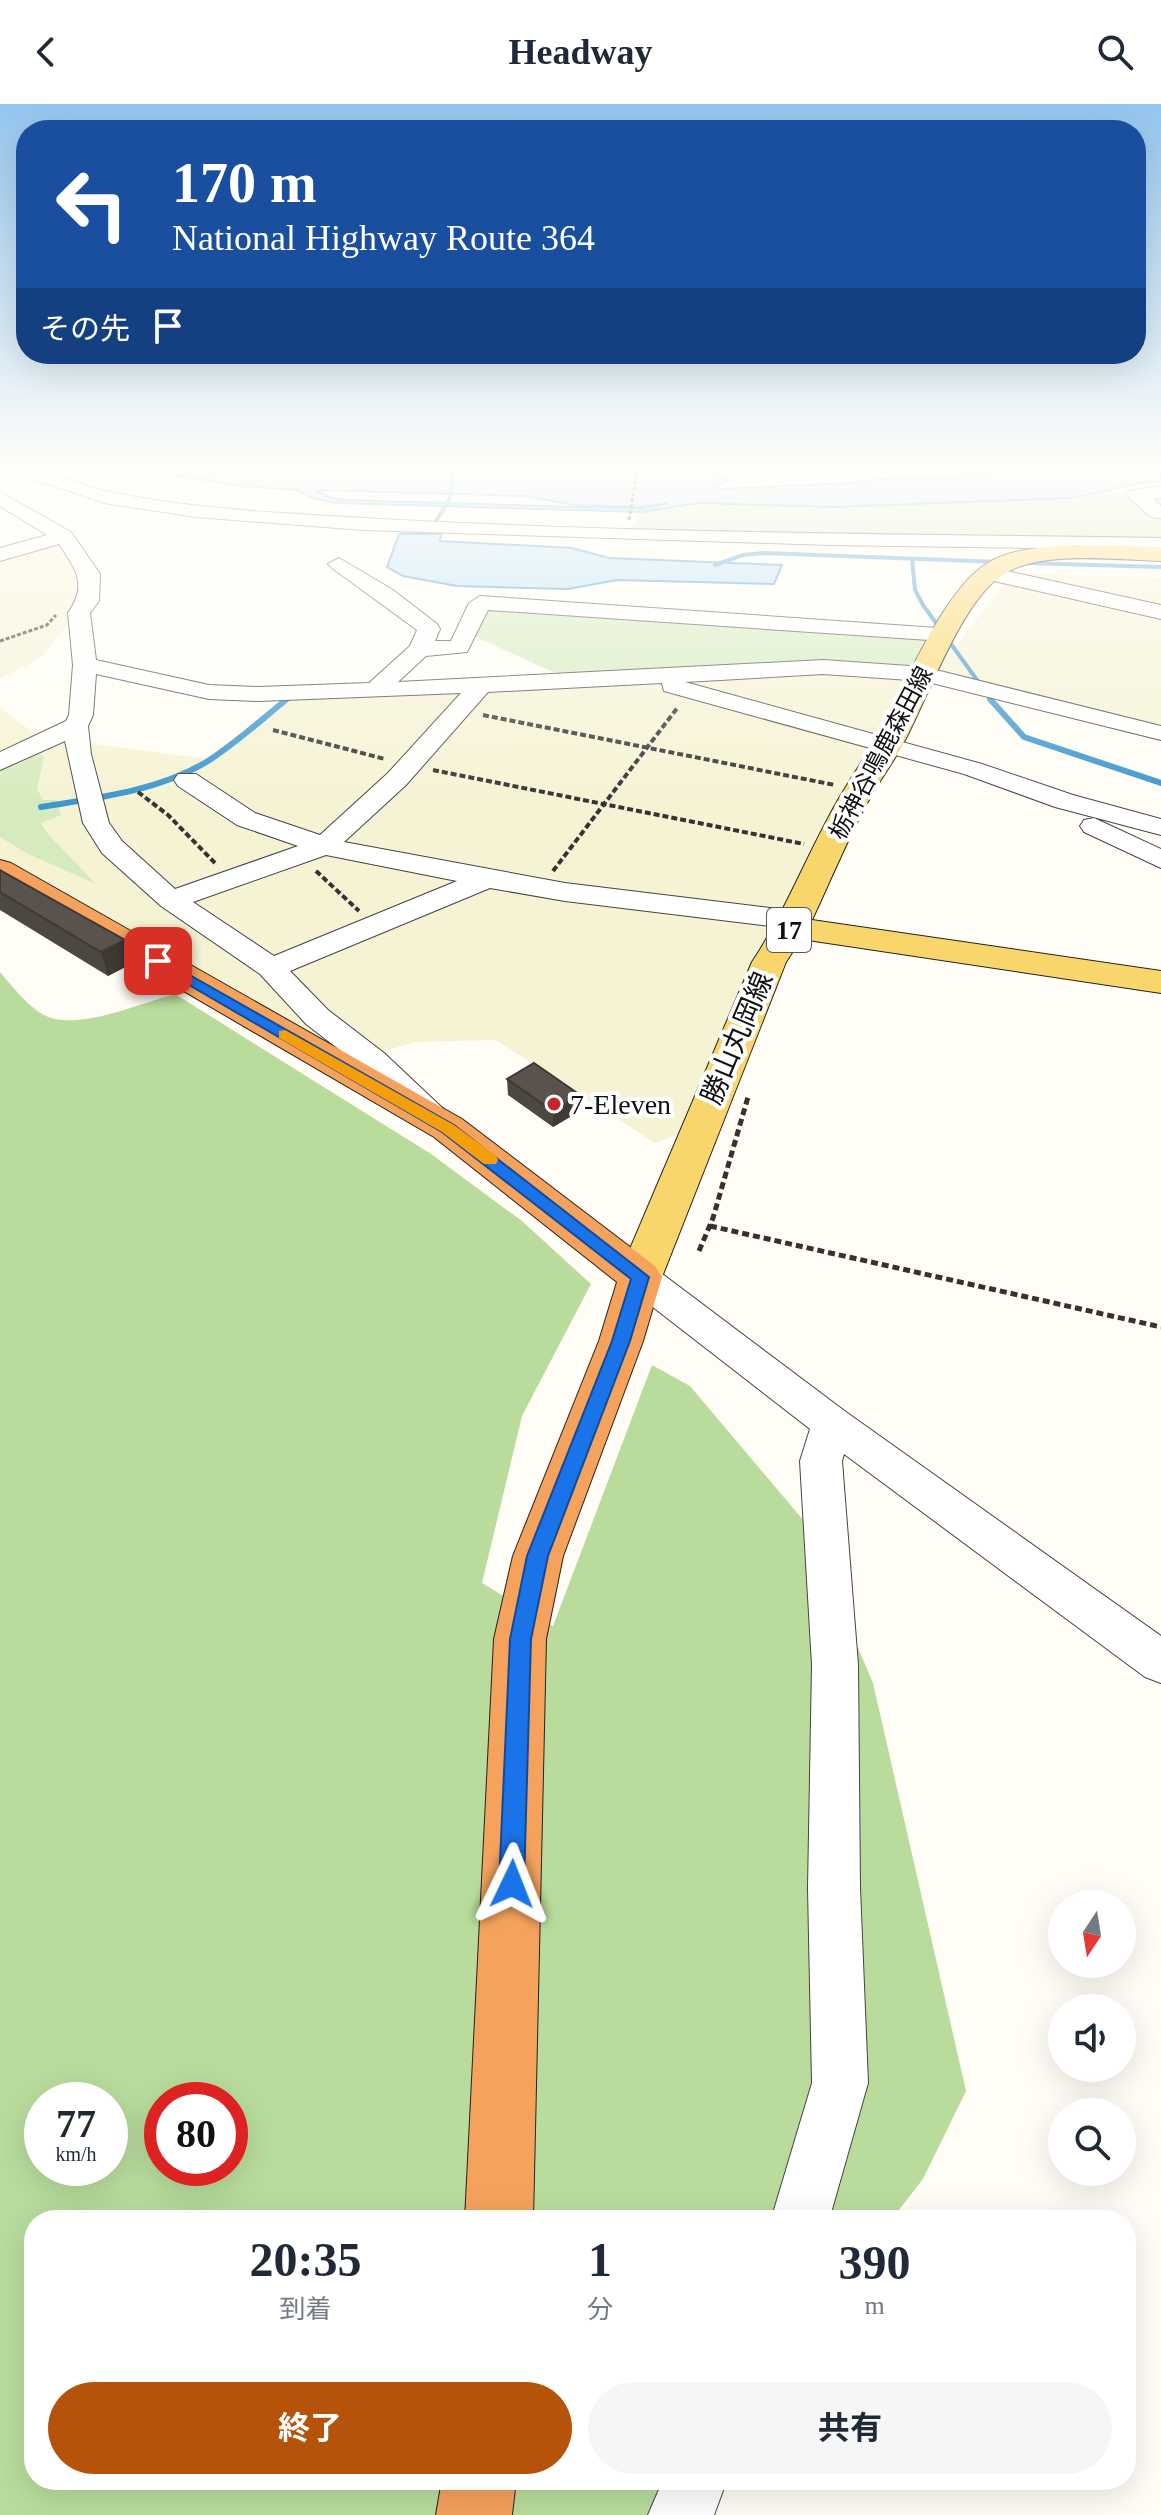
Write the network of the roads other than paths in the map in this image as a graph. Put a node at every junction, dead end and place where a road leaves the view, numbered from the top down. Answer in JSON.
{"nodes":[{"id":1,"x":89,"y":579,"type":"edge"},
{"id":2,"x":360,"y":579,"type":"edge"},
{"id":3,"x":984,"y":579,"type":"edge"},
{"id":4,"x":1027,"y":579,"type":"edge"},
{"id":5,"x":1161,"y":612,"type":"edge"},
{"id":6,"x":944,"y":634,"type":"junction"},
{"id":7,"x":420,"y":649,"type":"junction"},
{"id":8,"x":85,"y":665,"type":"junction"},
{"id":9,"x":924,"y":674,"type":"junction"},
{"id":10,"x":646,"y":678,"type":"junction"},
{"id":11,"x":483,"y":684,"type":"junction"},
{"id":12,"x":377,"y":688,"type":"junction"},
{"id":13,"x":76,"y":726,"type":"junction"},
{"id":14,"x":1161,"y":733,"type":"edge"},
{"id":15,"x":887,"y":746,"type":"junction"},
{"id":16,"x":0,"y":762,"type":"edge"},
{"id":17,"x":187,"y":780,"type":"dead end"},
{"id":18,"x":1064,"y":801,"type":"junction"},
{"id":19,"x":1161,"y":827,"type":"edge"},
{"id":20,"x":311,"y":851,"type":"junction"},
{"id":21,"x":1161,"y":860,"type":"edge"},
{"id":22,"x":0,"y":870,"type":"edge"},
{"id":23,"x":487,"y":879,"type":"junction"},
{"id":24,"x":171,"y":900,"type":"junction"},
{"id":25,"x":793,"y":924,"type":"junction"},
{"id":26,"x":271,"y":968,"type":"junction"},
{"id":27,"x":1161,"y":982,"type":"edge"},
{"id":28,"x":448,"y":1128,"type":"junction"},
{"id":29,"x":640,"y":1277,"type":"junction"},
{"id":30,"x":832,"y":1423,"type":"junction"},
{"id":31,"x":1161,"y":1662,"type":"edge"},
{"id":32,"x":499,"y":2210,"type":"edge"},
{"id":33,"x":803,"y":2210,"type":"edge"},
{"id":34,"x":478,"y":2490,"type":"edge"},
{"id":35,"x":691,"y":2490,"type":"edge"},
{"id":36,"x":474,"y":2515,"type":"edge"},
{"id":37,"x":681,"y":2515,"type":"edge"}],
"edges":[{"from":1,"to":8,"type":"street"},
{"from":2,"to":7,"type":"street"},
{"from":3,"to":6,"type":"main road","name":"栃神谷鳴鹿森田線"},
{"from":4,"to":5,"type":"street"},
{"from":6,"to":7,"type":"street"},
{"from":6,"to":9,"type":"main road","name":"栃神谷鳴鹿森田線"},
{"from":7,"to":12,"type":"street"},
{"from":8,"to":12,"type":"street"},
{"from":8,"to":13,"type":"street"},
{"from":9,"to":10,"type":"street"},
{"from":9,"to":14,"type":"street"},
{"from":9,"to":15,"type":"main road","name":"栃神谷鳴鹿森田線"},
{"from":10,"to":11,"type":"street"},
{"from":10,"to":15,"type":"street"},
{"from":11,"to":12,"type":"street"},
{"from":11,"to":20,"type":"street"},
{"from":13,"to":16,"type":"street"},
{"from":13,"to":24,"type":"street"},
{"from":15,"to":18,"type":"street"},
{"from":15,"to":25,"type":"main road","name":"栃神谷鳴鹿森田線"},
{"from":17,"to":20,"type":"street"},
{"from":18,"to":19,"type":"street"},
{"from":18,"to":21,"type":"street"},
{"from":20,"to":23,"type":"street"},
{"from":20,"to":24,"type":"street"},
{"from":22,"to":28,"type":"highway"},
{"from":23,"to":25,"type":"street"},
{"from":23,"to":26,"type":"street"},
{"from":24,"to":26,"type":"street"},
{"from":25,"to":27,"type":"main road","number":"17"},
{"from":25,"to":29,"type":"main road","name":"勝山丸岡線","number":"17"},
{"from":26,"to":28,"type":"street"},
{"from":28,"to":29,"type":"highway"},
{"from":29,"to":30,"type":"street"},
{"from":29,"to":32,"type":"highway"},
{"from":30,"to":31,"type":"street"},
{"from":30,"to":33,"type":"street"},
{"from":34,"to":36,"type":"highway"},
{"from":35,"to":37,"type":"street"}]}
